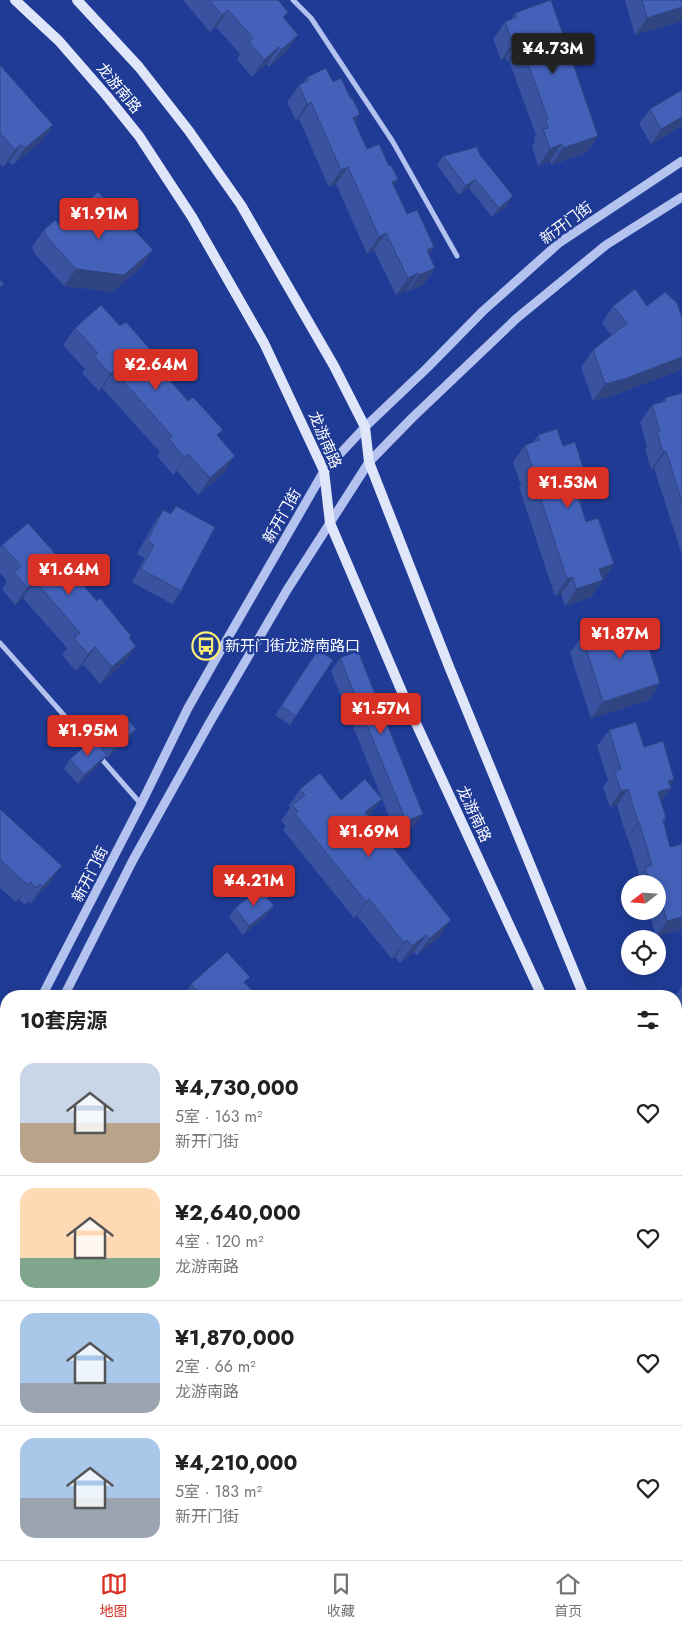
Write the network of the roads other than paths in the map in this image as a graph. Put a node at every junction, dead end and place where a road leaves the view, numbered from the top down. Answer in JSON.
{"nodes":[{"id":1,"x":15,"y":0,"type":"edge"},
{"id":2,"x":77,"y":0,"type":"edge"},
{"id":3,"x":293,"y":0,"type":"edge"},
{"id":4,"x":682,"y":161,"type":"edge"},
{"id":5,"x":682,"y":197,"type":"edge"},
{"id":6,"x":457,"y":256,"type":"dead end"},
{"id":7,"x":365,"y":427,"type":"junction"},
{"id":8,"x":369,"y":462,"type":"junction"},
{"id":9,"x":324,"y":471,"type":"junction"},
{"id":10,"x":330,"y":523,"type":"junction"},
{"id":11,"x":0,"y":643,"type":"edge"},
{"id":12,"x":141,"y":804,"type":"junction"},
{"id":13,"x":45,"y":990,"type":"edge"},
{"id":14,"x":67,"y":990,"type":"edge"},
{"id":15,"x":539,"y":990,"type":"edge"},
{"id":16,"x":582,"y":990,"type":"edge"}],
"edges":[{"from":1,"to":9,"type":"main road","name":"龙游南路"},
{"from":2,"to":7,"type":"main road","name":"龙游南路"},
{"from":3,"to":6,"type":"street"},
{"from":4,"to":7,"type":"street","name":"新开门街"},
{"from":5,"to":8,"type":"street"},
{"from":7,"to":8,"type":"main road","name":"龙游南路"},
{"from":7,"to":9,"type":"street","name":"新开门街"},
{"from":8,"to":10,"type":"street"},
{"from":8,"to":16,"type":"main road","name":"龙游南路"},
{"from":9,"to":10,"type":"main road","name":"龙游南路"},
{"from":9,"to":12,"type":"street","name":"新开门街"},
{"from":10,"to":14,"type":"street"},
{"from":10,"to":15,"type":"main road","name":"龙游南路"},
{"from":11,"to":12,"type":"street"},
{"from":12,"to":13,"type":"street","name":"新开门街"}]}
